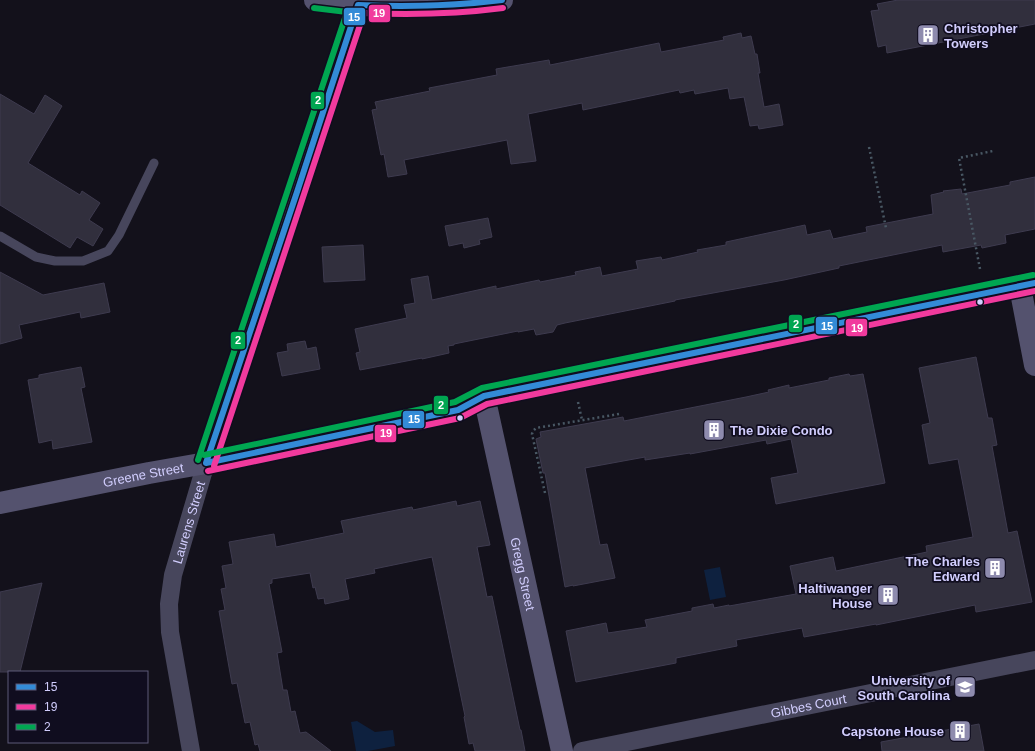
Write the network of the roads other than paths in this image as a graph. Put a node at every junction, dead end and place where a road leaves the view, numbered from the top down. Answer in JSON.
{"nodes":[{"id":1,"x":314,"y":0,"type":"edge"},
{"id":2,"x":502,"y":0,"type":"edge"},
{"id":3,"x":358,"y":5,"type":"junction"},
{"id":4,"x":154,"y":163,"type":"dead end"},
{"id":5,"x":0,"y":236,"type":"edge"},
{"id":6,"x":1027,"y":285,"type":"edge"},
{"id":7,"x":1035,"y":365,"type":"edge"},
{"id":8,"x":484,"y":396,"type":"junction"},
{"id":9,"x":206,"y":463,"type":"junction"},
{"id":10,"x":0,"y":503,"type":"edge"},
{"id":11,"x":1035,"y":660,"type":"edge"},
{"id":12,"x":191,"y":751,"type":"edge"},
{"id":13,"x":562,"y":751,"type":"edge"},
{"id":14,"x":582,"y":751,"type":"edge"}],
"edges":[{"from":1,"to":3,"type":"street"},
{"from":2,"to":3,"type":"street"},
{"from":3,"to":9,"type":"street","name":"Laurens Street"},
{"from":4,"to":5,"type":"lane"},
{"from":6,"to":7,"type":"street"},
{"from":6,"to":8,"type":"street","name":"Greene Street"},
{"from":8,"to":9,"type":"street","name":"Greene Street"},
{"from":8,"to":13,"type":"street","name":"Gregg Street"},
{"from":9,"to":10,"type":"street","name":"Greene Street"},
{"from":9,"to":12,"type":"street","name":"Laurens Street"},
{"from":11,"to":14,"type":"street","name":"Gibbes Court"}]}
